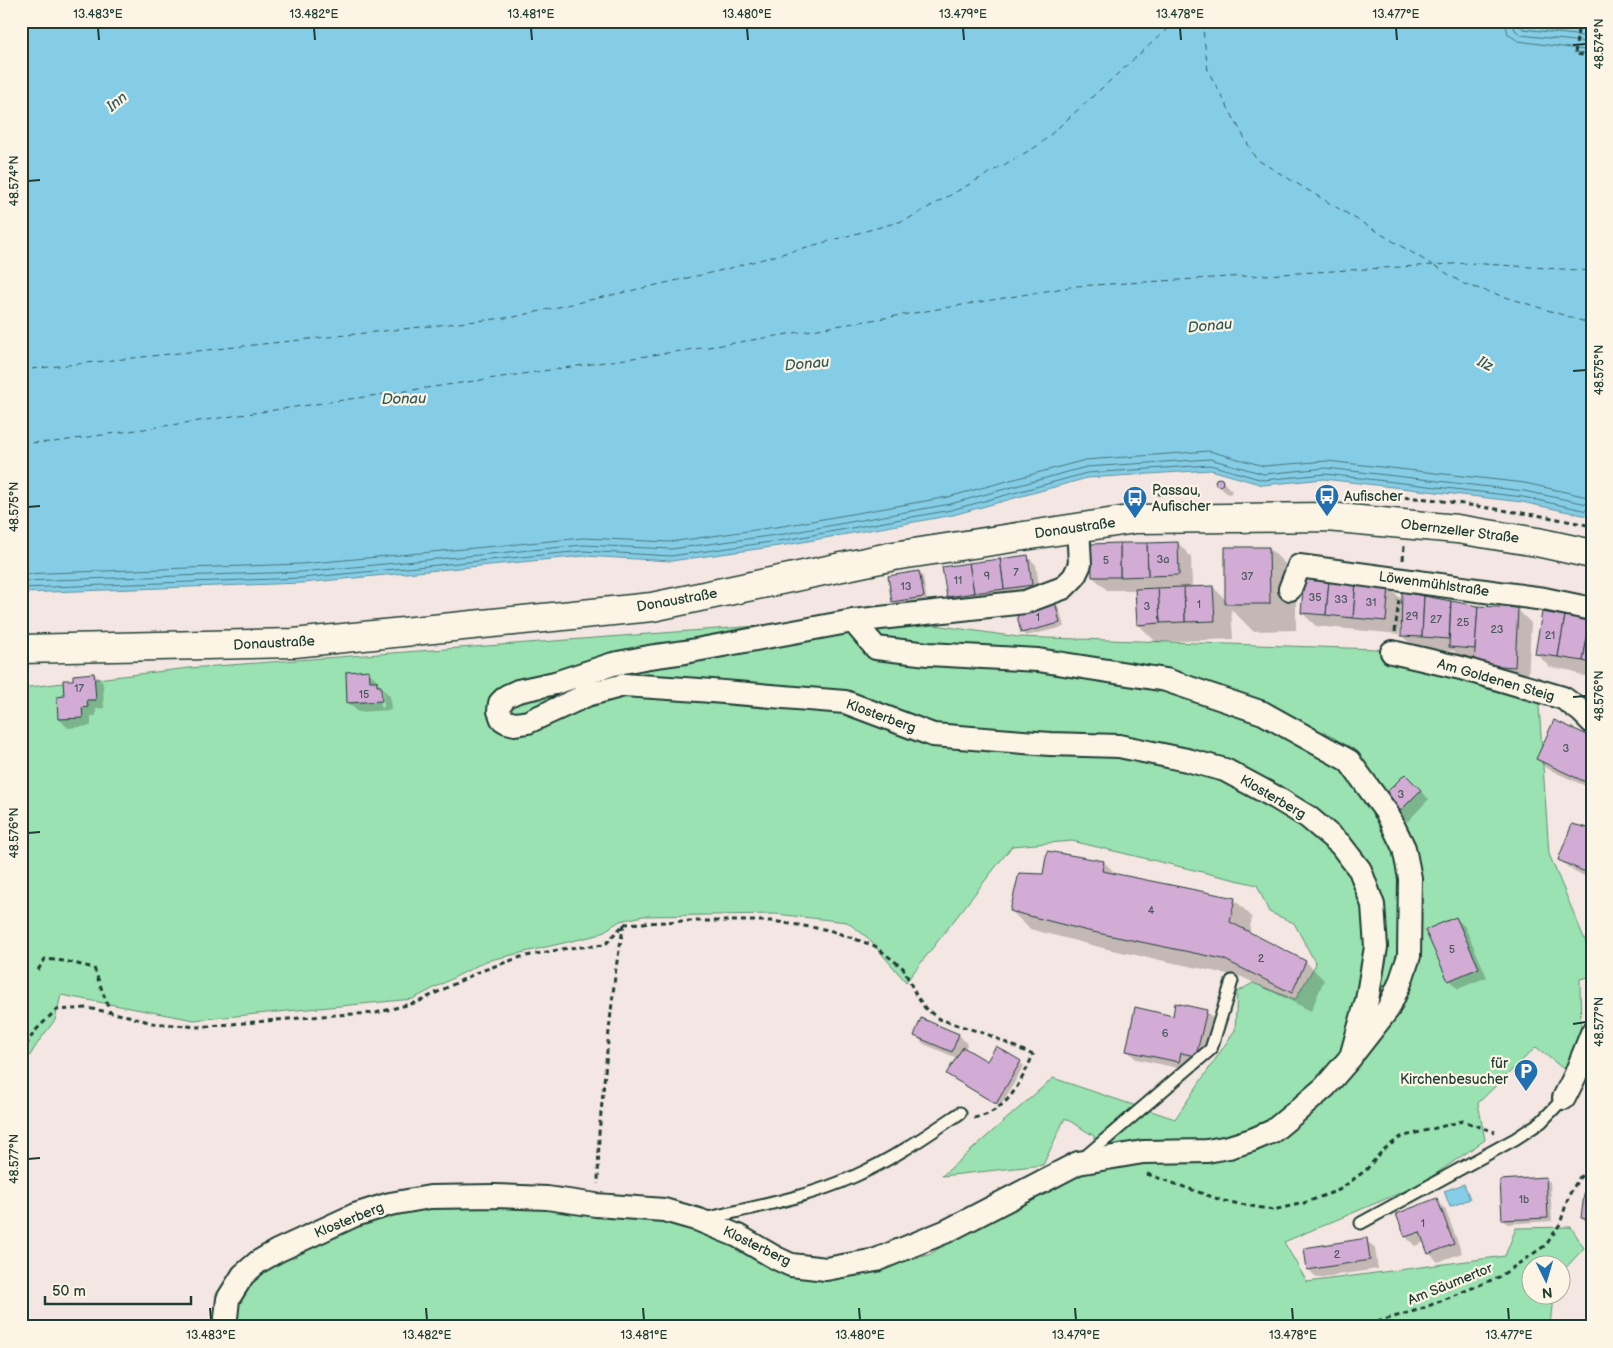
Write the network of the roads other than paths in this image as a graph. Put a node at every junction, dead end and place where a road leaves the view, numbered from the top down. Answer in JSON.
{"nodes":[{"id":1,"x":1327,"y":517,"type":"joint"},
{"id":2,"x":1078,"y":526,"type":"junction"},
{"id":3,"x":1592,"y":554,"type":"edge"},
{"id":4,"x":1290,"y":588,"type":"dead end"},
{"id":5,"x":1592,"y":609,"type":"edge"},
{"id":6,"x":853,"y":621,"type":"junction"},
{"id":7,"x":21,"y":650,"type":"edge"},
{"id":8,"x":1392,"y":652,"type":"dead end"},
{"id":9,"x":1592,"y":722,"type":"edge"},
{"id":10,"x":1232,"y":981,"type":"dead end"},
{"id":11,"x":1592,"y":1033,"type":"edge"},
{"id":12,"x":1351,"y":1057,"type":"junction"},
{"id":13,"x":1564,"y":1098,"type":"joint"},
{"id":14,"x":960,"y":1113,"type":"road end"},
{"id":15,"x":1078,"y":1163,"type":"junction"},
{"id":16,"x":699,"y":1220,"type":"junction"},
{"id":17,"x":1361,"y":1223,"type":"dead end"},
{"id":18,"x":226,"y":1327,"type":"edge"}],
"edges":[{"from":1,"to":2,"type":"main road","name":"Donaustraße"},
{"from":1,"to":3,"type":"main road","name":"Obernzeller Straße"},
{"from":2,"to":6,"type":"street","name":"Klosterberg"},
{"from":2,"to":7,"type":"main road","name":"Donaustraße"},
{"from":4,"to":5,"type":"street","name":"Löwenmühlstraße"},
{"from":6,"to":12,"type":"street","name":"Klosterberg"},
{"from":6,"to":12,"type":"street","name":"Klosterberg"},
{"from":8,"to":9,"type":"street","name":"Am Goldenen Steig"},
{"from":10,"to":15,"type":"lane"},
{"from":11,"to":13,"type":"street"},
{"from":12,"to":15,"type":"street","name":"Klosterberg"},
{"from":13,"to":17,"type":"lane"},
{"from":14,"to":16,"type":"lane"},
{"from":15,"to":16,"type":"street","name":"Klosterberg"},
{"from":16,"to":18,"type":"street","name":"Klosterberg"}]}
